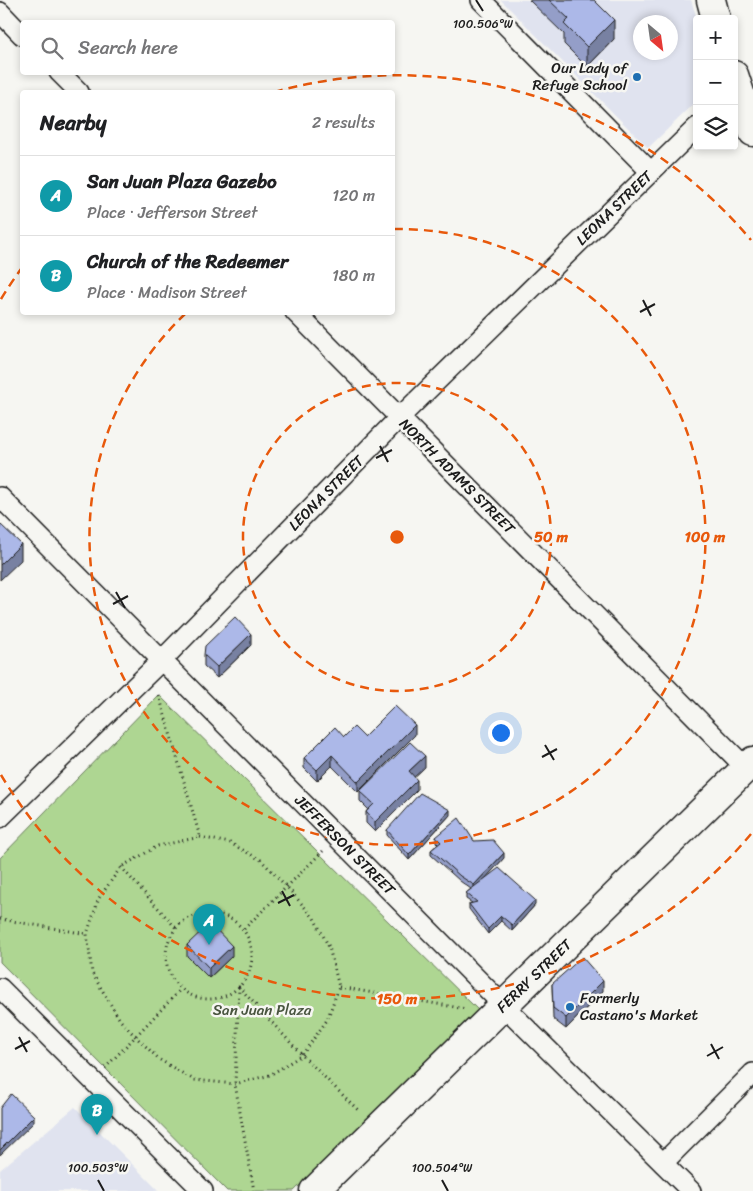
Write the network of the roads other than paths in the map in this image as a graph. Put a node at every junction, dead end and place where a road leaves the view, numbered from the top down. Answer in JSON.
{"nodes":[{"id":1,"x":481,"y":0,"type":"edge"},
{"id":2,"x":710,"y":0,"type":"edge"},
{"id":3,"x":0,"y":12,"type":"edge"},
{"id":4,"x":715,"y":15,"type":"edge"},
{"id":5,"x":20,"y":33,"type":"edge"},
{"id":6,"x":62,"y":75,"type":"edge"},
{"id":7,"x":77,"y":90,"type":"edge"},
{"id":8,"x":738,"y":90,"type":"edge"},
{"id":9,"x":693,"y":131,"type":"edge"},
{"id":10,"x":753,"y":132,"type":"edge"},
{"id":11,"x":651,"y":172,"type":"junction"},
{"id":12,"x":299,"y":315,"type":"edge"},
{"id":13,"x":400,"y":418,"type":"junction"},
{"id":14,"x":0,"y":497,"type":"edge"},
{"id":15,"x":162,"y":660,"type":"junction"},
{"id":16,"x":749,"y":764,"type":"edge"},
{"id":17,"x":0,"y":818,"type":"edge"},
{"id":18,"x":0,"y":988,"type":"edge"},
{"id":19,"x":504,"y":1006,"type":"junction"},
{"id":20,"x":753,"y":1073,"type":"edge"},
{"id":21,"x":663,"y":1163,"type":"junction"},
{"id":22,"x":203,"y":1191,"type":"edge"},
{"id":23,"x":314,"y":1191,"type":"edge"},
{"id":24,"x":691,"y":1191,"type":"edge"}],
"edges":[{"from":1,"to":11,"type":"street"},
{"from":2,"to":4,"type":"street"},
{"from":3,"to":5,"type":"street"},
{"from":6,"to":7,"type":"street"},
{"from":8,"to":10,"type":"street"},
{"from":9,"to":11,"type":"street","name":"LEONA STREET"},
{"from":11,"to":13,"type":"street","name":"LEONA STREET"},
{"from":12,"to":13,"type":"street","name":"NORTH ADAMS STREET"},
{"from":13,"to":15,"type":"street","name":"LEONA STREET"},
{"from":13,"to":16,"type":"street","name":"NORTH ADAMS STREET"},
{"from":14,"to":15,"type":"street","name":"JEFFERSON STREET"},
{"from":15,"to":17,"type":"street","name":"LEONA STREET"},
{"from":15,"to":19,"type":"street","name":"JEFFERSON STREET"},
{"from":16,"to":19,"type":"street","name":"FERRY STREET"},
{"from":18,"to":22,"type":"street"},
{"from":19,"to":21,"type":"street","name":"JEFFERSON STREET"},
{"from":19,"to":23,"type":"street","name":"FERRY STREET"},
{"from":20,"to":21,"type":"street"},
{"from":21,"to":24,"type":"street","name":"JEFFERSON STREET"}]}
